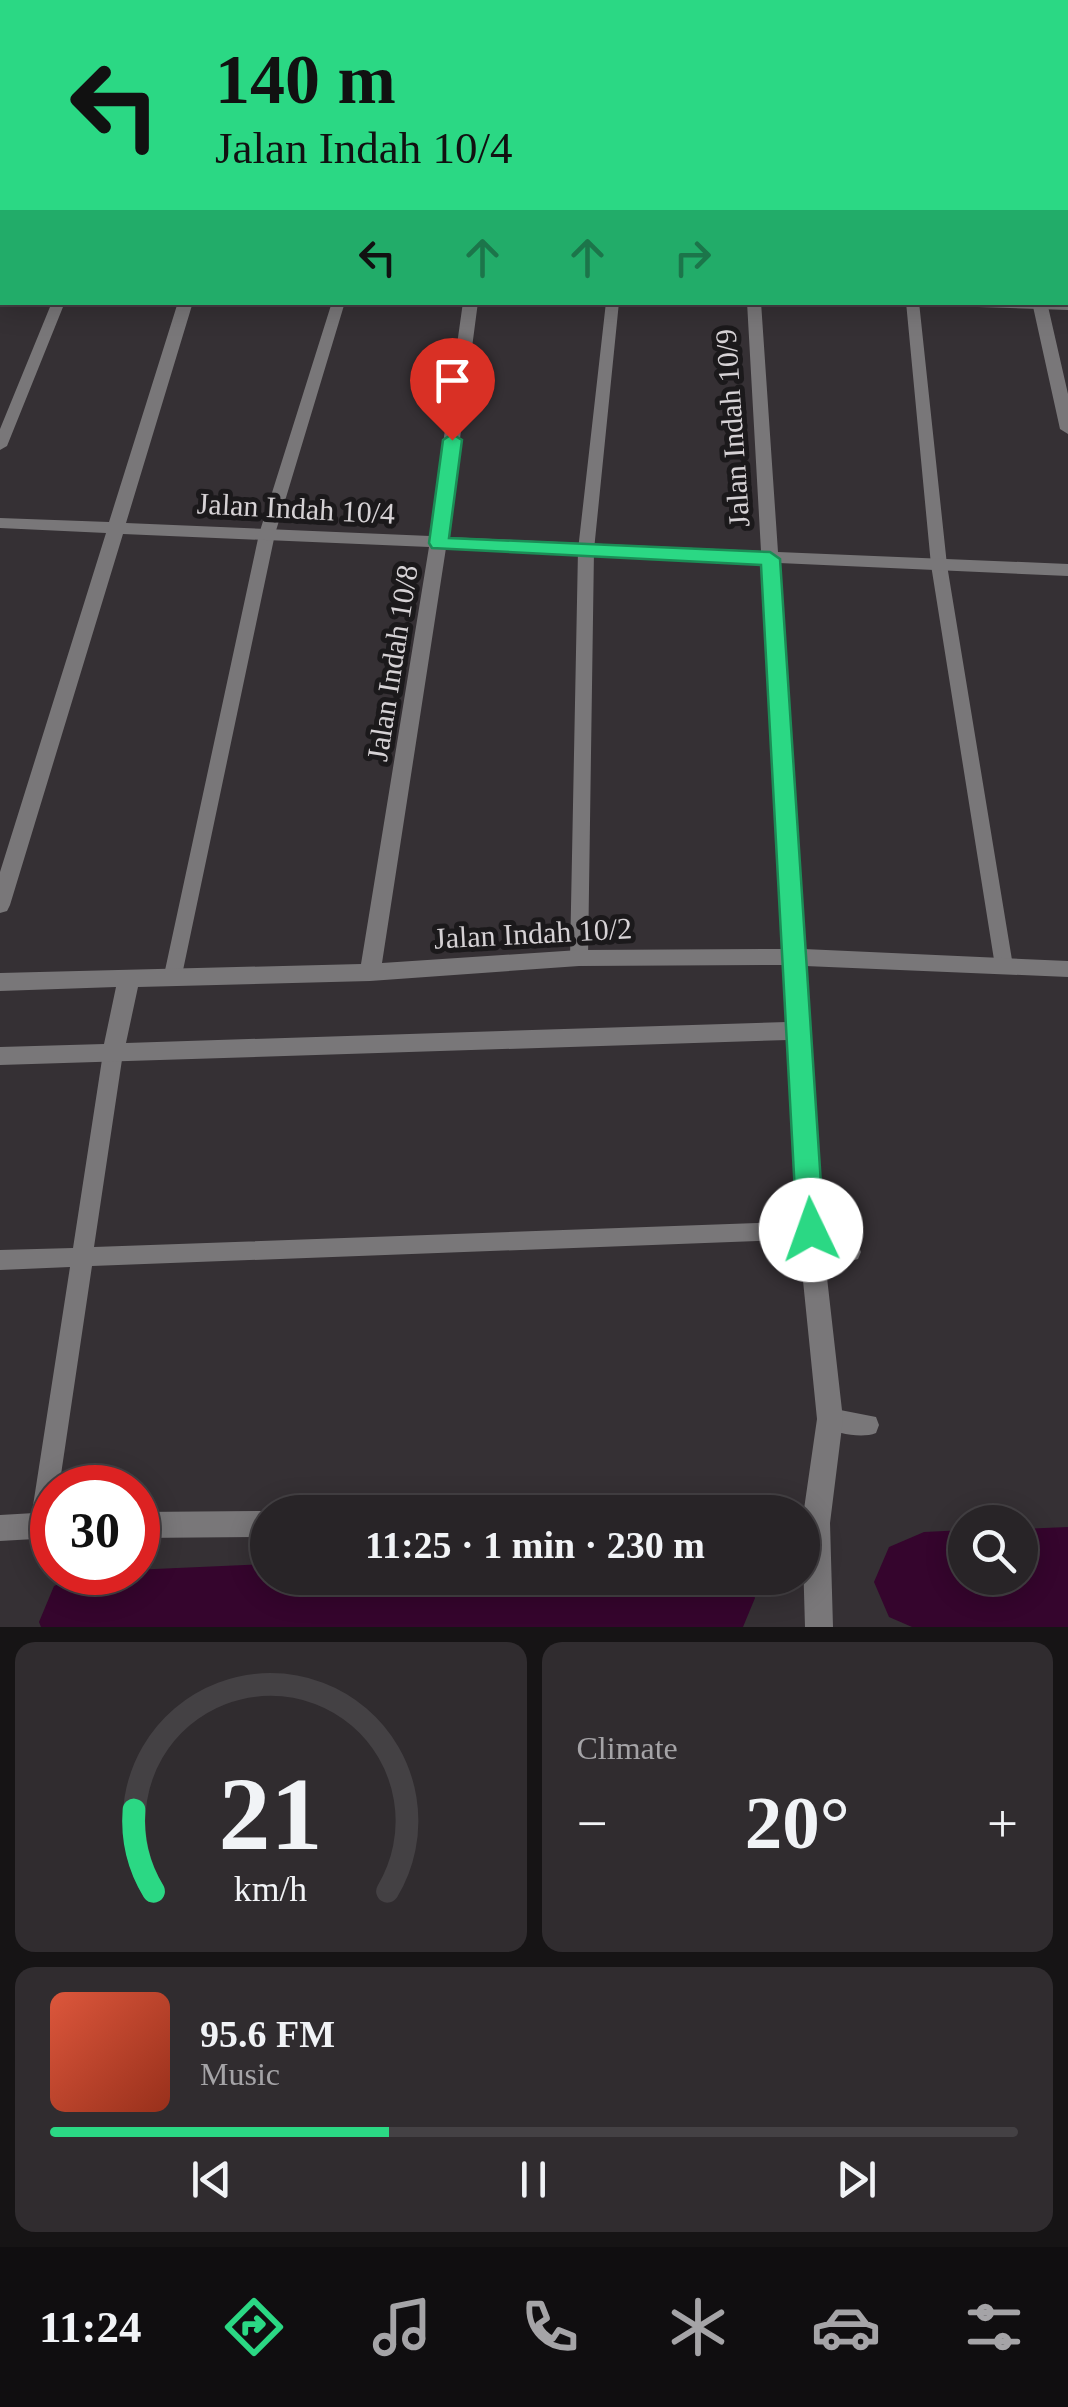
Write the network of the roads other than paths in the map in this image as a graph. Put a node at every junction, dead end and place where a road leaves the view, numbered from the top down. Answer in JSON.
{"nodes":[{"id":1,"x":57,"y":305,"type":"edge"},
{"id":2,"x":185,"y":305,"type":"edge"},
{"id":3,"x":338,"y":305,"type":"edge"},
{"id":4,"x":472,"y":305,"type":"edge"},
{"id":5,"x":613,"y":305,"type":"edge"},
{"id":6,"x":754,"y":305,"type":"edge"},
{"id":7,"x":912,"y":305,"type":"edge"},
{"id":8,"x":1039,"y":305,"type":"edge"},
{"id":9,"x":1068,"y":429,"type":"edge"},
{"id":10,"x":0,"y":446,"type":"edge"},
{"id":11,"x":0,"y":522,"type":"edge"},
{"id":12,"x":118,"y":526,"type":"junction"},
{"id":13,"x":267,"y":534,"type":"junction"},
{"id":14,"x":438,"y":543,"type":"junction"},
{"id":15,"x":586,"y":550,"type":"junction"},
{"id":16,"x":770,"y":559,"type":"junction"},
{"id":17,"x":938,"y":566,"type":"junction"},
{"id":18,"x":1068,"y":570,"type":"edge"},
{"id":19,"x":0,"y":905,"type":"edge"},
{"id":20,"x":795,"y":957,"type":"junction"},
{"id":21,"x":580,"y":958,"type":"junction"},
{"id":22,"x":1004,"y":966,"type":"junction"},
{"id":23,"x":1068,"y":968,"type":"edge"},
{"id":24,"x":370,"y":972,"type":"junction"},
{"id":25,"x":174,"y":975,"type":"junction"},
{"id":26,"x":129,"y":978,"type":"junction"},
{"id":27,"x":0,"y":982,"type":"edge"},
{"id":28,"x":800,"y":1031,"type":"junction"},
{"id":29,"x":113,"y":1054,"type":"junction"},
{"id":30,"x":0,"y":1056,"type":"edge"},
{"id":31,"x":811,"y":1241,"type":"junction"},
{"id":32,"x":850,"y":1252,"type":"dead end"},
{"id":33,"x":83,"y":1258,"type":"junction"},
{"id":34,"x":0,"y":1260,"type":"edge"},
{"id":35,"x":830,"y":1419,"type":"junction"},
{"id":36,"x":868,"y":1425,"type":"dead end"},
{"id":37,"x":55,"y":1465,"type":"edge"},
{"id":38,"x":815,"y":1495,"type":"edge"},
{"id":39,"x":250,"y":1524,"type":"edge"},
{"id":40,"x":160,"y":1525,"type":"edge"},
{"id":41,"x":30,"y":1526,"type":"edge"},
{"id":42,"x":0,"y":1528,"type":"edge"},
{"id":43,"x":816,"y":1595,"type":"edge"},
{"id":44,"x":819,"y":1627,"type":"edge"}],
"edges":[{"from":1,"to":10,"type":"lane"},
{"from":2,"to":12,"type":"street"},
{"from":3,"to":13,"type":"lane"},
{"from":4,"to":14,"type":"street","name":"Jalan Indah 10/8"},
{"from":5,"to":15,"type":"lane"},
{"from":6,"to":16,"type":"street","name":"Jalan Indah 10/9"},
{"from":7,"to":17,"type":"lane"},
{"from":8,"to":9,"type":"street"},
{"from":11,"to":12,"type":"street","name":"Jalan Indah 10/4"},
{"from":12,"to":13,"type":"street","name":"Jalan Indah 10/4"},
{"from":12,"to":19,"type":"street"},
{"from":13,"to":14,"type":"street","name":"Jalan Indah 10/4"},
{"from":13,"to":25,"type":"lane"},
{"from":14,"to":15,"type":"street","name":"Jalan Indah 10/4"},
{"from":14,"to":24,"type":"street","name":"Jalan Indah 10/8"},
{"from":15,"to":16,"type":"street","name":"Jalan Indah 10/4"},
{"from":15,"to":21,"type":"lane"},
{"from":16,"to":17,"type":"street","name":"Jalan Indah 10/4"},
{"from":16,"to":20,"type":"street","name":"Jalan Indah 10/9"},
{"from":17,"to":18,"type":"street","name":"Jalan Indah 10/4"},
{"from":17,"to":22,"type":"lane"},
{"from":20,"to":21,"type":"street","name":"Jalan Indah 10/2"},
{"from":20,"to":22,"type":"street","name":"Jalan Indah 10/2"},
{"from":20,"to":28,"type":"street","name":"Jalan Indah 10/9"},
{"from":21,"to":24,"type":"street","name":"Jalan Indah 10/2"},
{"from":22,"to":23,"type":"street","name":"Jalan Indah 10/2"},
{"from":24,"to":25,"type":"street","name":"Jalan Indah 10/2"},
{"from":25,"to":26,"type":"street","name":"Jalan Indah 10/2"},
{"from":26,"to":27,"type":"street","name":"Jalan Indah 10/2"},
{"from":26,"to":29,"type":"street"},
{"from":28,"to":29,"type":"street"},
{"from":28,"to":31,"type":"street","name":"Jalan Indah 10/9"},
{"from":29,"to":30,"type":"street"},
{"from":29,"to":33,"type":"lane"},
{"from":31,"to":32,"type":"lane"},
{"from":31,"to":33,"type":"lane"},
{"from":31,"to":35,"type":"street","name":"Jalan Indah 10/9"},
{"from":33,"to":34,"type":"lane"},
{"from":33,"to":37,"type":"lane"},
{"from":35,"to":36,"type":"lane"},
{"from":35,"to":38,"type":"street","name":"Jalan Indah 10/9"},
{"from":39,"to":40,"type":"street"},
{"from":41,"to":42,"type":"street"},
{"from":43,"to":44,"type":"street","name":"Jalan Indah 10/9"}]}
